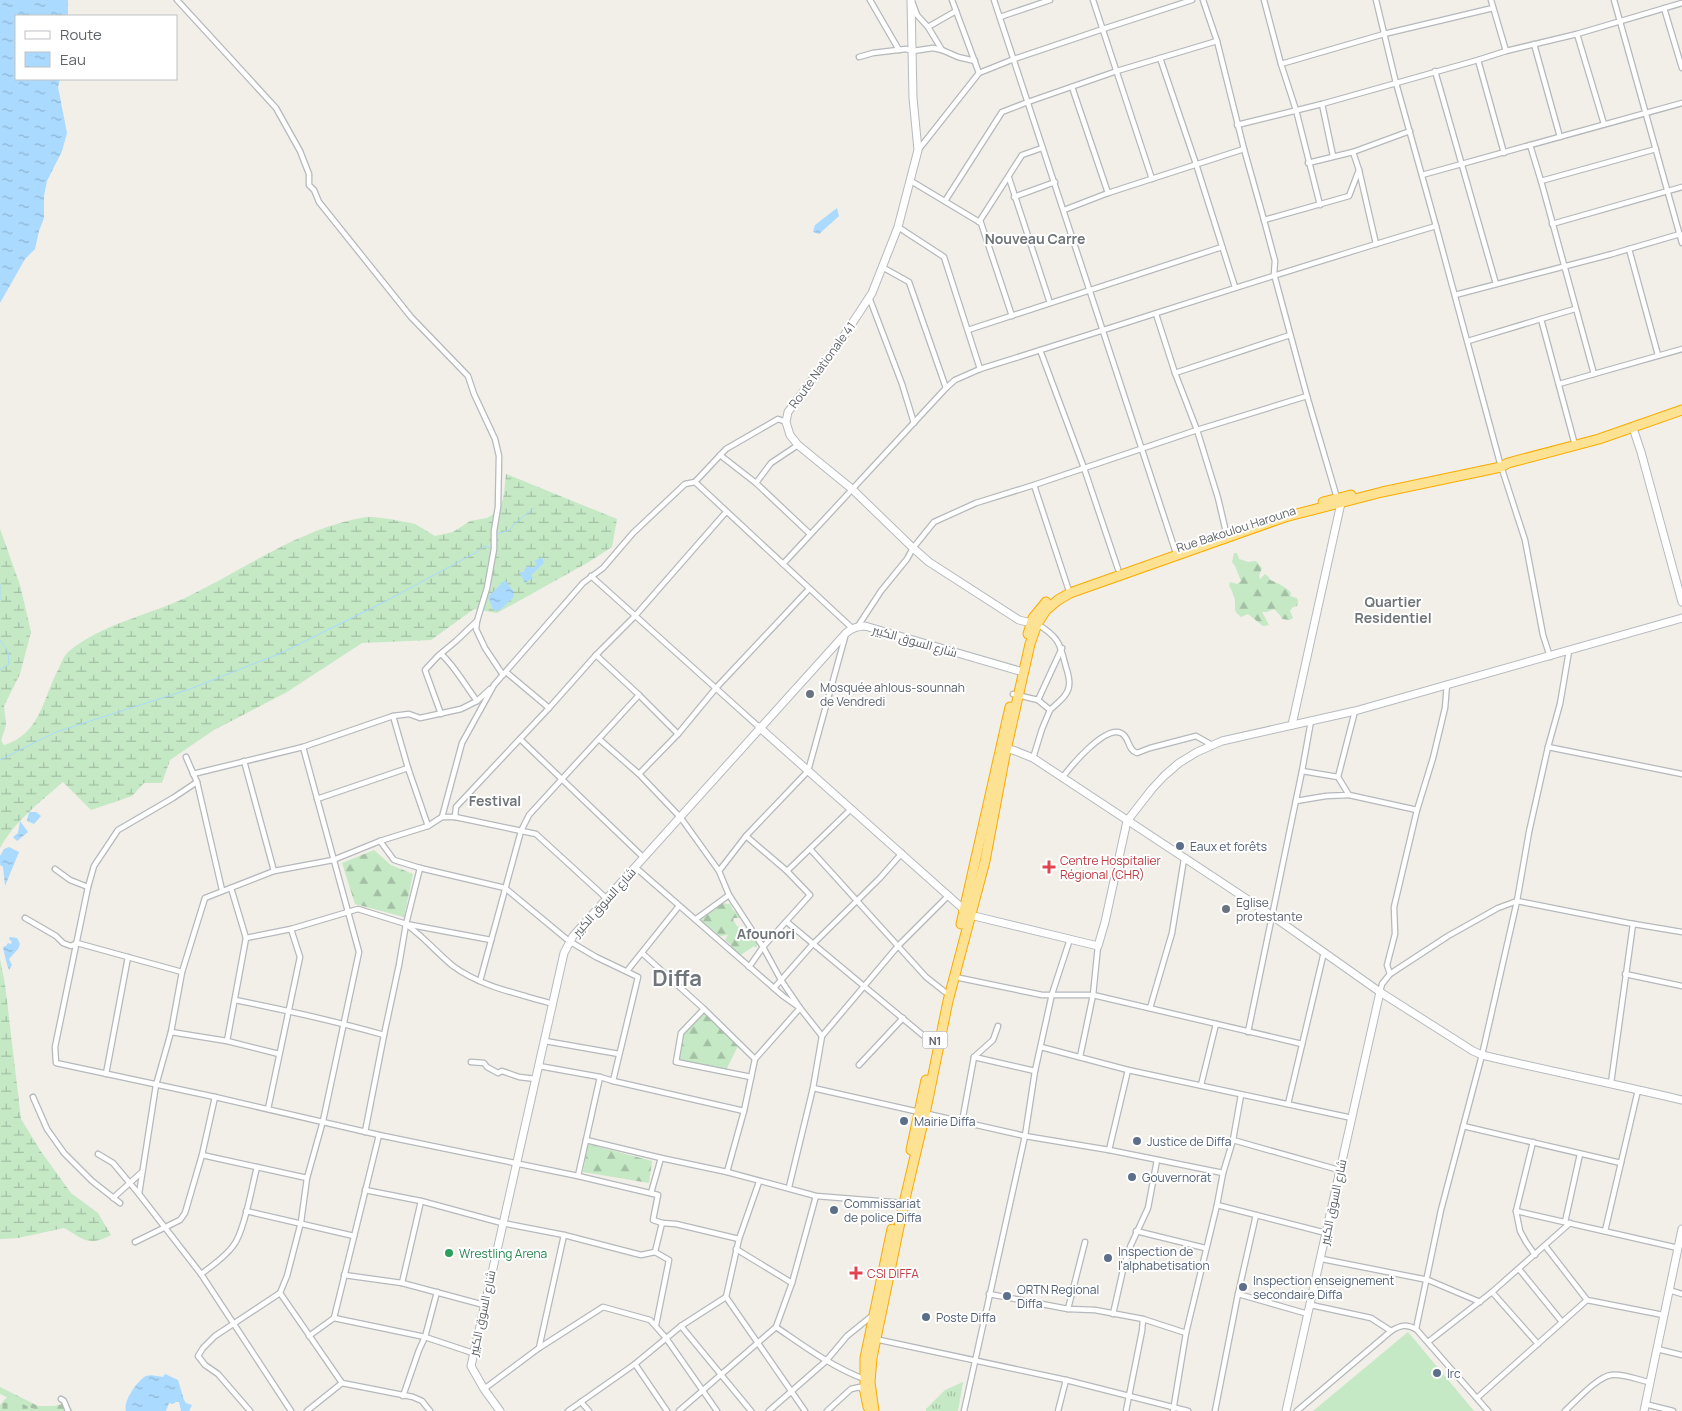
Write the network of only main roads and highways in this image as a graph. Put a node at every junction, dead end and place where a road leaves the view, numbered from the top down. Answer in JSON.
{"nodes":[{"id":1,"x":1682,"y":410,"type":"edge"},
{"id":2,"x":1339,"y":501,"type":"junction"},
{"id":3,"x":1034,"y":624,"type":"junction"},
{"id":4,"x":967,"y":912,"type":"junction"},
{"id":5,"x":922,"y":1113,"type":"junction"},
{"id":6,"x":901,"y":1203,"type":"junction"},
{"id":7,"x":869,"y":1411,"type":"edge"},
{"id":8,"x":874,"y":1411,"type":"edge"}],
"edges":[{"from":1,"to":2,"type":"highway","name":"Rue Bakoulou Harouna"},
{"from":2,"to":3,"type":"highway","name":"Rue Bakoulou Harouna"},
{"from":2,"to":3,"type":"highway","name":"Rue Bakoulou Harouna"},
{"from":3,"to":4,"type":"highway","name":"Rue Bakoulou Harouna","number":"N1"},
{"from":4,"to":5,"type":"highway","number":"N1"},
{"from":4,"to":5,"type":"highway","number":"N1"},
{"from":5,"to":6,"type":"highway","number":"N1"},
{"from":6,"to":7,"type":"highway","number":"N1"},
{"from":6,"to":8,"type":"highway","number":"N1"}]}
